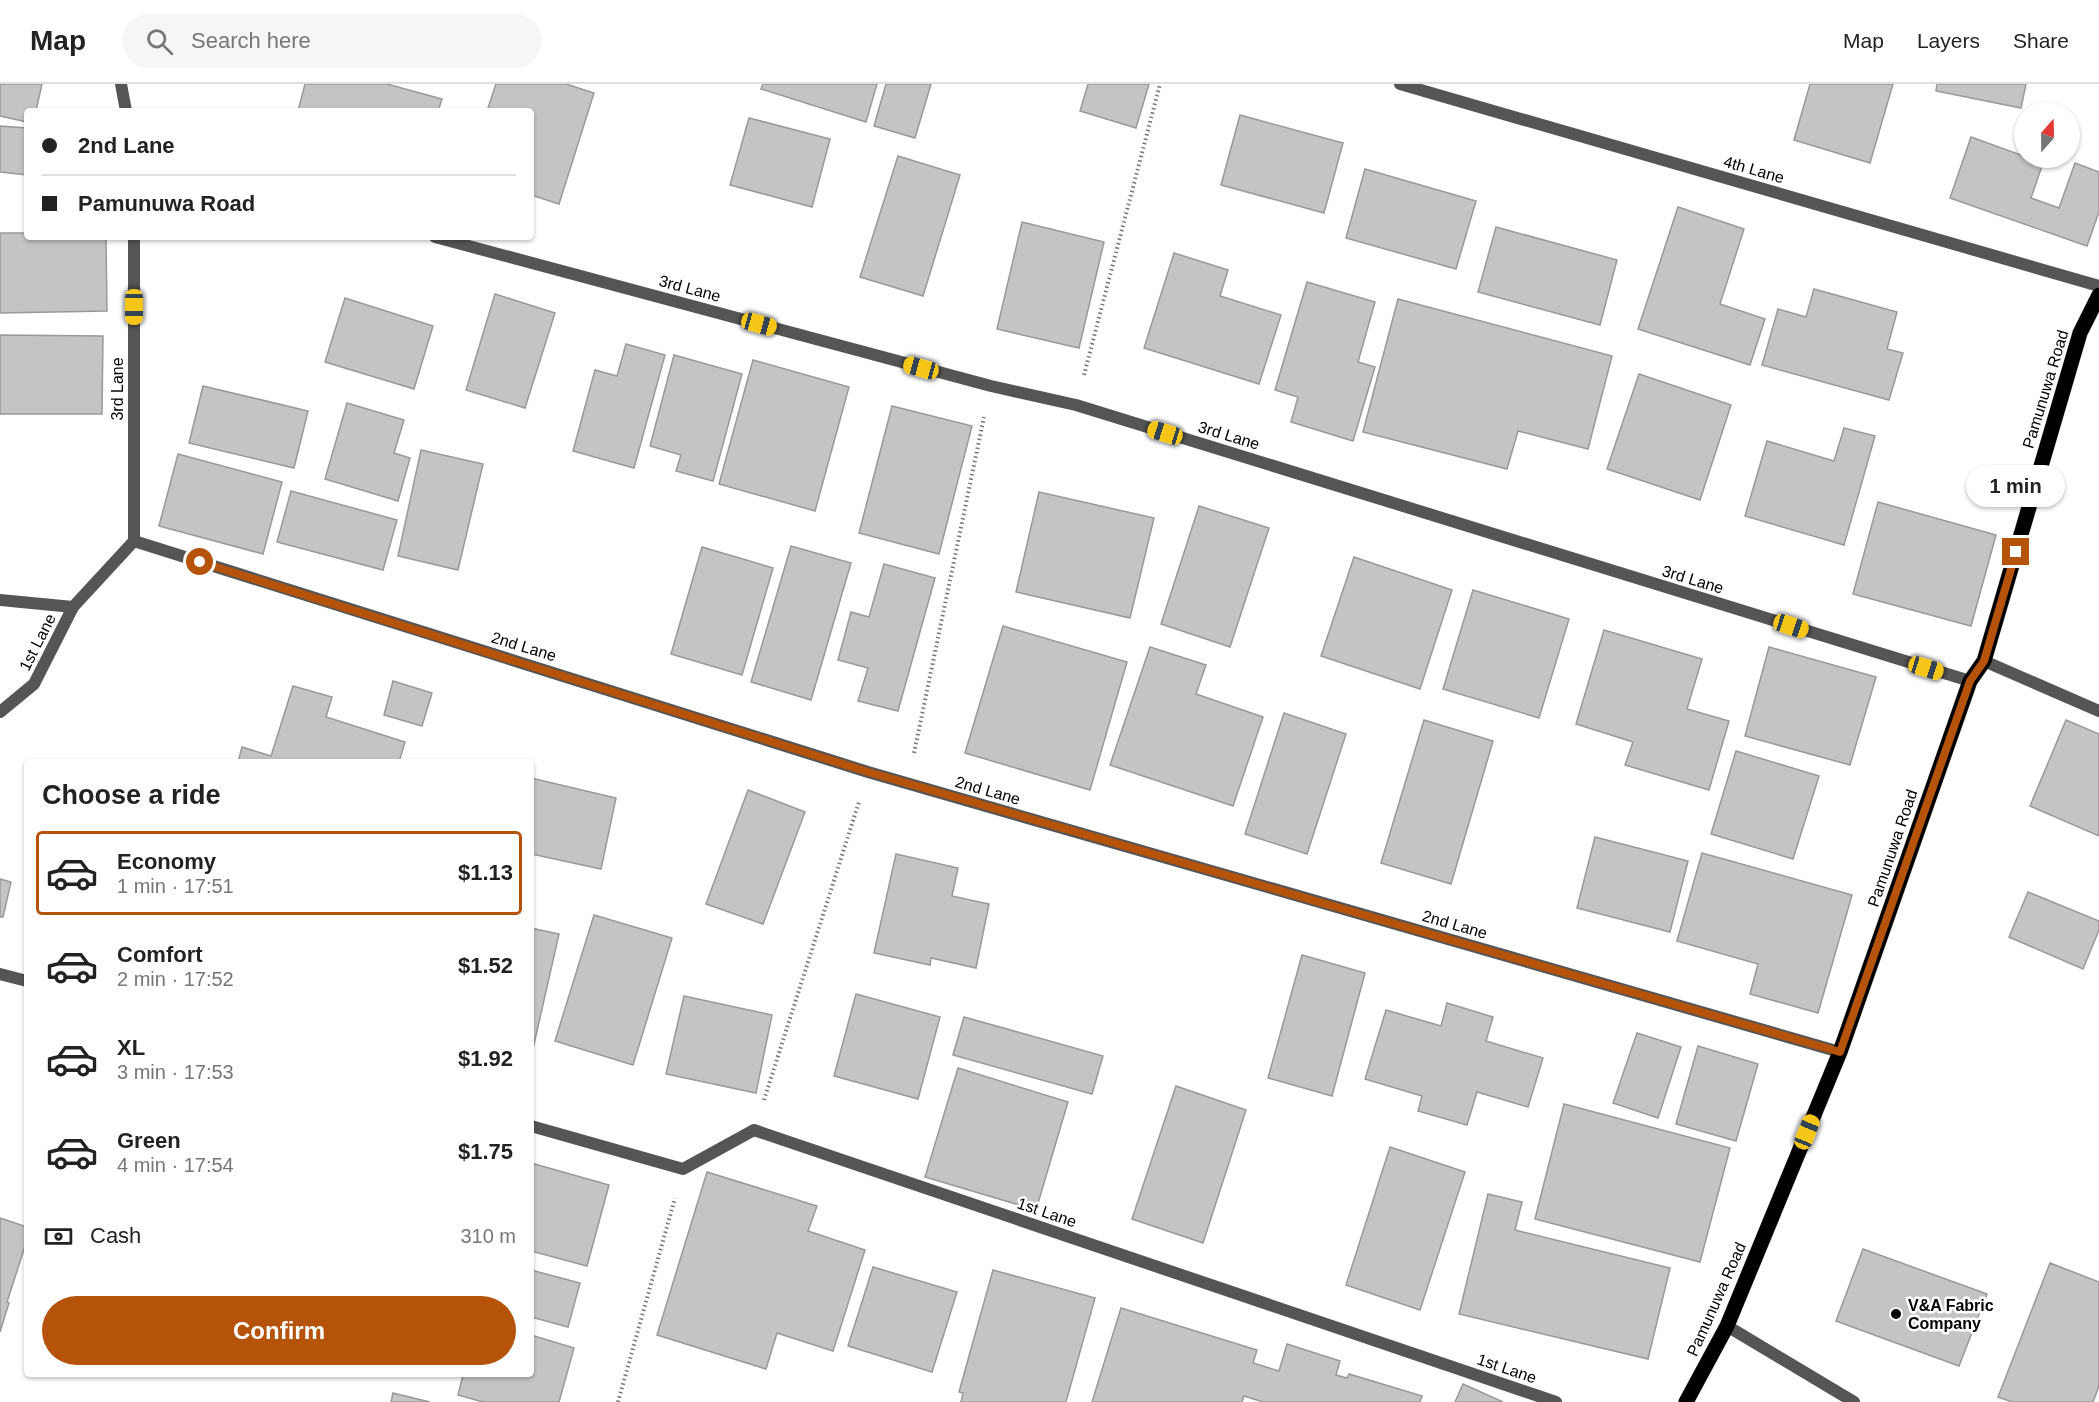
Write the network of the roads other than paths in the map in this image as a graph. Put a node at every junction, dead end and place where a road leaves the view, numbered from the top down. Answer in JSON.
{"nodes":[{"id":1,"x":121,"y":84,"type":"edge"},
{"id":2,"x":1400,"y":84,"type":"edge"},
{"id":3,"x":125,"y":108,"type":"edge"},
{"id":4,"x":134,"y":240,"type":"edge"},
{"id":5,"x":446,"y":240,"type":"edge"},
{"id":6,"x":2099,"y":286,"type":"edge"},
{"id":7,"x":2099,"y":295,"type":"edge"},
{"id":8,"x":134,"y":541,"type":"junction"},
{"id":9,"x":0,"y":600,"type":"edge"},
{"id":10,"x":73,"y":607,"type":"junction"},
{"id":11,"x":1984,"y":661,"type":"junction"},
{"id":12,"x":1970,"y":681,"type":"junction"},
{"id":13,"x":2099,"y":711,"type":"edge"},
{"id":14,"x":0,"y":712,"type":"edge"},
{"id":15,"x":0,"y":974,"type":"edge"},
{"id":16,"x":24,"y":980,"type":"edge"},
{"id":17,"x":1840,"y":1052,"type":"junction"},
{"id":18,"x":534,"y":1127,"type":"edge"},
{"id":19,"x":1727,"y":1326,"type":"junction"},
{"id":20,"x":1556,"y":1402,"type":"edge"},
{"id":21,"x":1686,"y":1402,"type":"edge"},
{"id":22,"x":1854,"y":1402,"type":"edge"}],
"edges":[{"from":1,"to":3,"type":"street"},
{"from":2,"to":6,"type":"street","name":"4th Lane"},
{"from":4,"to":8,"type":"street","name":"3rd Lane"},
{"from":5,"to":12,"type":"street","name":"3rd Lane"},
{"from":7,"to":11,"type":"main road","name":"Pamunuwa Road"},
{"from":8,"to":10,"type":"street","name":"1st Lane"},
{"from":8,"to":17,"type":"street","name":"2nd Lane"},
{"from":9,"to":10,"type":"street"},
{"from":10,"to":14,"type":"street","name":"1st Lane"},
{"from":11,"to":12,"type":"main road","name":"Pamunuwa Road"},
{"from":11,"to":13,"type":"street"},
{"from":12,"to":17,"type":"main road","name":"Pamunuwa Road"},
{"from":15,"to":16,"type":"street"},
{"from":17,"to":19,"type":"main road","name":"Pamunuwa Road"},
{"from":18,"to":20,"type":"street","name":"1st Lane"},
{"from":19,"to":21,"type":"main road","name":"Pamunuwa Road"},
{"from":19,"to":22,"type":"street"}]}
